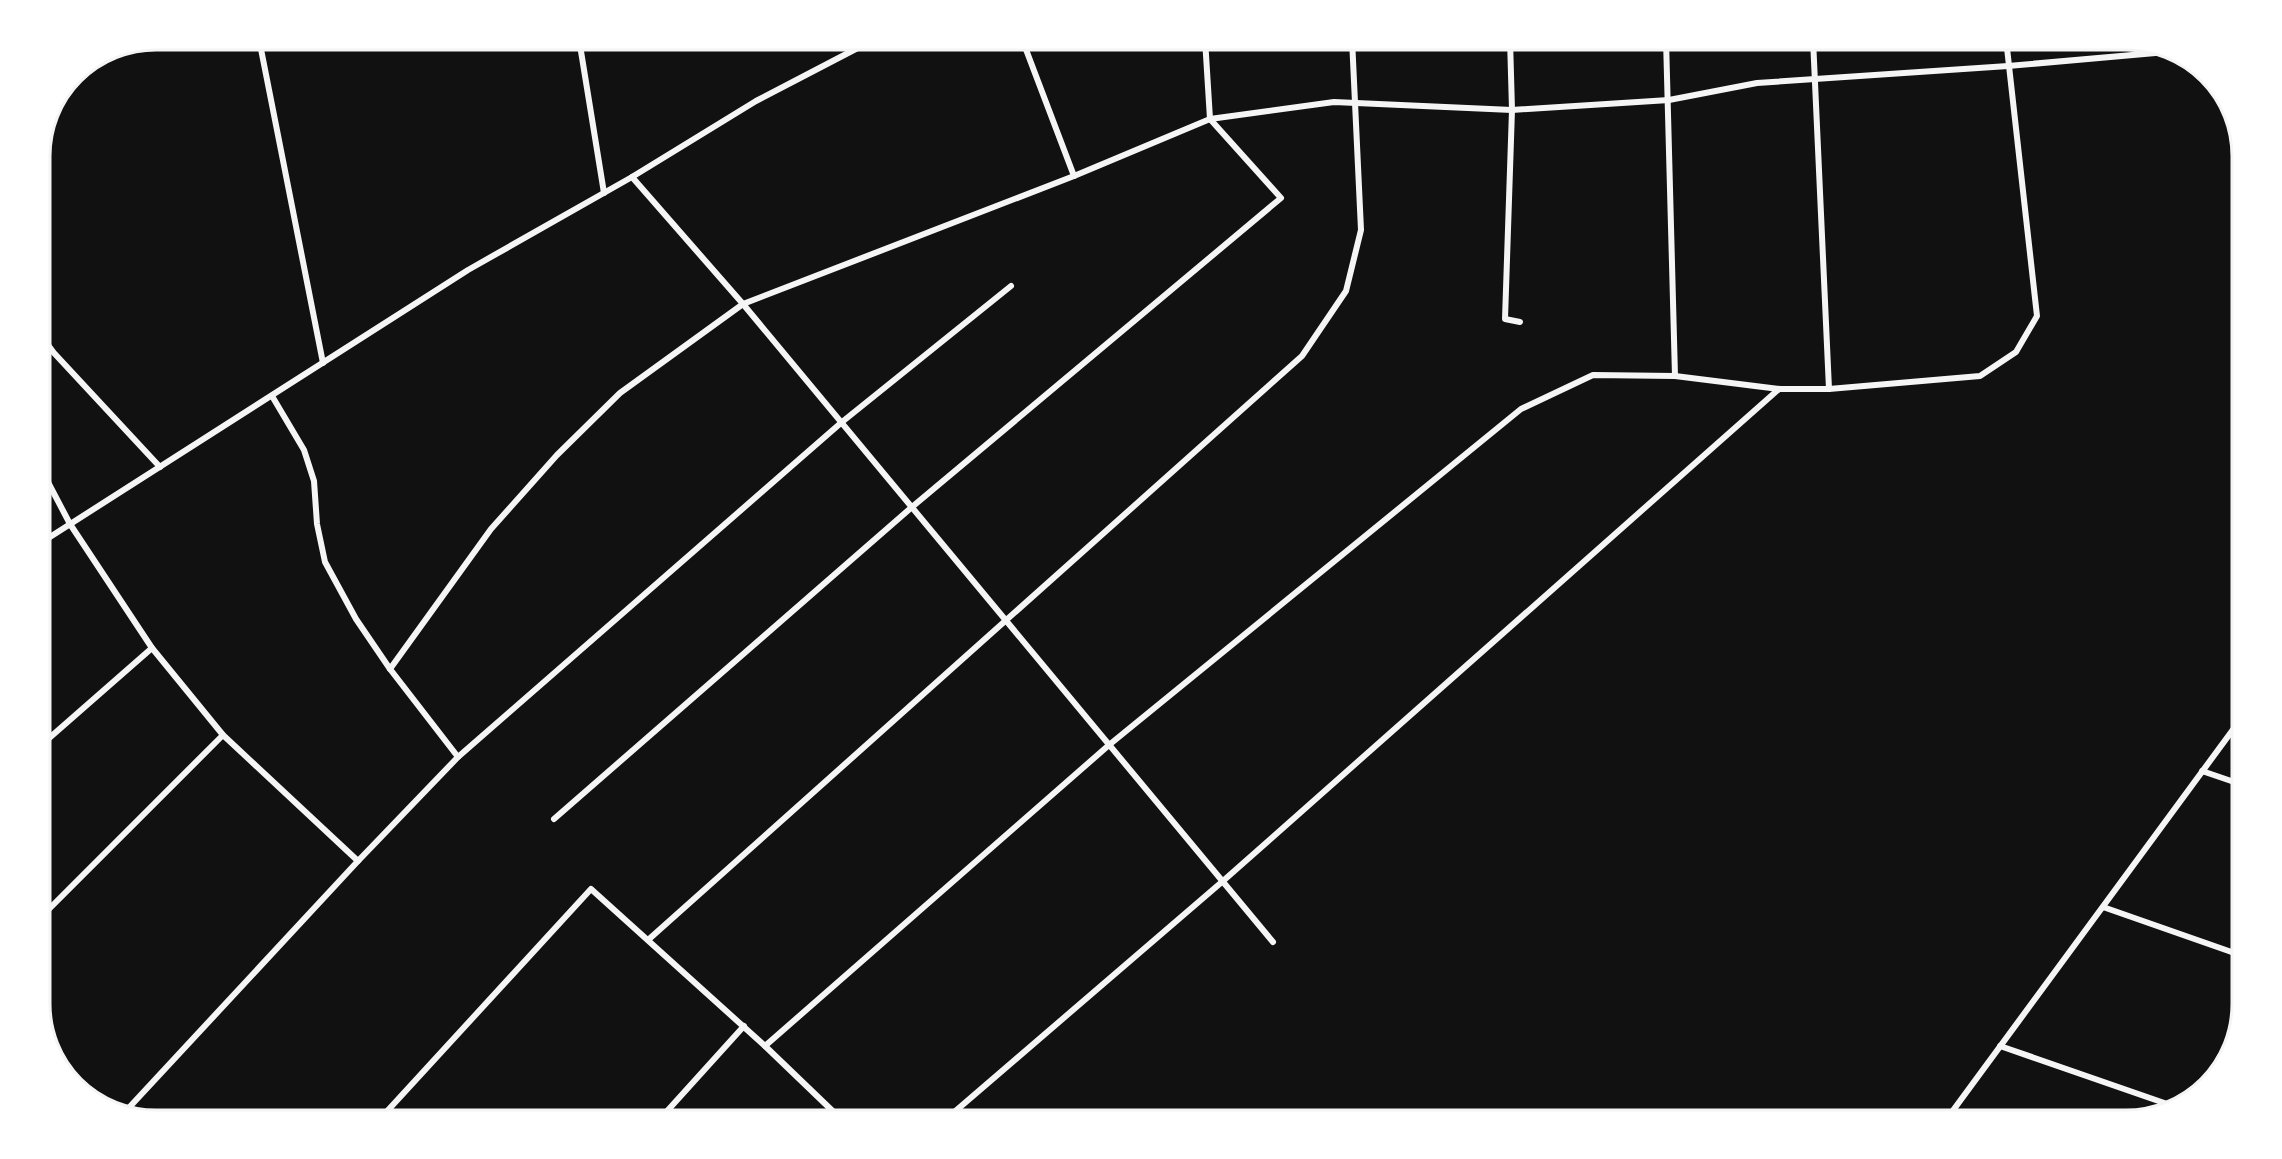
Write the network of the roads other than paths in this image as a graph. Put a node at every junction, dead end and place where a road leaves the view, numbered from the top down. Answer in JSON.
{"nodes":[{"id":1,"x":262,"y":50,"type":"edge"},
{"id":2,"x":581,"y":50,"type":"edge"},
{"id":3,"x":854,"y":50,"type":"edge"},
{"id":4,"x":1026,"y":50,"type":"edge"},
{"id":5,"x":1206,"y":50,"type":"edge"},
{"id":6,"x":1352,"y":50,"type":"edge"},
{"id":7,"x":1510,"y":50,"type":"edge"},
{"id":8,"x":1667,"y":50,"type":"edge"},
{"id":9,"x":1813,"y":50,"type":"edge"},
{"id":10,"x":2007,"y":50,"type":"edge"},
{"id":11,"x":2154,"y":53,"type":"edge"},
{"id":12,"x":2008,"y":66,"type":"junction"},
{"id":13,"x":1813,"y":78,"type":"junction"},
{"id":14,"x":1669,"y":100,"type":"junction"},
{"id":15,"x":1353,"y":103,"type":"junction"},
{"id":16,"x":1512,"y":110,"type":"junction"},
{"id":17,"x":1210,"y":119,"type":"junction"},
{"id":18,"x":1074,"y":176,"type":"junction"},
{"id":19,"x":633,"y":177,"type":"junction"},
{"id":20,"x":604,"y":193,"type":"junction"},
{"id":21,"x":1011,"y":286,"type":"dead end"},
{"id":22,"x":743,"y":304,"type":"junction"},
{"id":23,"x":1520,"y":322,"type":"dead end"},
{"id":24,"x":50,"y":348,"type":"edge"},
{"id":25,"x":323,"y":363,"type":"junction"},
{"id":26,"x":1675,"y":376,"type":"junction"},
{"id":27,"x":1779,"y":389,"type":"junction"},
{"id":28,"x":1829,"y":390,"type":"junction"},
{"id":29,"x":272,"y":396,"type":"junction"},
{"id":30,"x":842,"y":422,"type":"junction"},
{"id":31,"x":160,"y":467,"type":"junction"},
{"id":32,"x":50,"y":486,"type":"edge"},
{"id":33,"x":912,"y":507,"type":"junction"},
{"id":34,"x":70,"y":524,"type":"junction"},
{"id":35,"x":50,"y":537,"type":"edge"},
{"id":36,"x":1005,"y":619,"type":"junction"},
{"id":37,"x":152,"y":648,"type":"junction"},
{"id":38,"x":390,"y":669,"type":"junction"},
{"id":39,"x":2232,"y":731,"type":"edge"},
{"id":40,"x":223,"y":735,"type":"junction"},
{"id":41,"x":50,"y":737,"type":"edge"},
{"id":42,"x":1109,"y":745,"type":"junction"},
{"id":43,"x":458,"y":757,"type":"junction"},
{"id":44,"x":2202,"y":771,"type":"junction"},
{"id":45,"x":2232,"y":781,"type":"edge"},
{"id":46,"x":554,"y":819,"type":"dead end"},
{"id":47,"x":358,"y":861,"type":"junction"},
{"id":48,"x":1223,"y":881,"type":"junction"},
{"id":49,"x":2103,"y":907,"type":"junction"},
{"id":50,"x":50,"y":908,"type":"edge"},
{"id":51,"x":648,"y":940,"type":"junction"},
{"id":52,"x":1273,"y":942,"type":"dead end"},
{"id":53,"x":2232,"y":953,"type":"edge"},
{"id":54,"x":744,"y":1026,"type":"junction"},
{"id":55,"x":765,"y":1046,"type":"junction"},
{"id":56,"x":2000,"y":1046,"type":"junction"},
{"id":57,"x":2163,"y":1102,"type":"edge"},
{"id":58,"x":130,"y":1106,"type":"edge"},
{"id":59,"x":388,"y":1110,"type":"edge"},
{"id":60,"x":667,"y":1110,"type":"edge"},
{"id":61,"x":832,"y":1110,"type":"edge"},
{"id":62,"x":957,"y":1110,"type":"edge"},
{"id":63,"x":1953,"y":1110,"type":"edge"}],
"edges":[{"from":1,"to":25,"type":"street"},
{"from":2,"to":20,"type":"street"},
{"from":3,"to":19,"type":"street"},
{"from":4,"to":18,"type":"street"},
{"from":5,"to":17,"type":"street"},
{"from":6,"to":15,"type":"street"},
{"from":7,"to":16,"type":"street"},
{"from":8,"to":14,"type":"street"},
{"from":9,"to":13,"type":"street"},
{"from":10,"to":12,"type":"street"},
{"from":11,"to":12,"type":"street"},
{"from":12,"to":13,"type":"street"},
{"from":12,"to":28,"type":"street"},
{"from":13,"to":14,"type":"street"},
{"from":13,"to":28,"type":"street"},
{"from":14,"to":16,"type":"street"},
{"from":14,"to":26,"type":"street"},
{"from":15,"to":16,"type":"street"},
{"from":15,"to":17,"type":"street"},
{"from":15,"to":36,"type":"street"},
{"from":16,"to":23,"type":"street"},
{"from":17,"to":18,"type":"street"},
{"from":17,"to":33,"type":"street"},
{"from":18,"to":22,"type":"street"},
{"from":19,"to":20,"type":"street"},
{"from":19,"to":22,"type":"street"},
{"from":20,"to":25,"type":"street"},
{"from":21,"to":30,"type":"street"},
{"from":22,"to":30,"type":"street"},
{"from":22,"to":38,"type":"street"},
{"from":24,"to":31,"type":"street"},
{"from":25,"to":29,"type":"street"},
{"from":26,"to":27,"type":"street"},
{"from":26,"to":42,"type":"street"},
{"from":27,"to":28,"type":"street"},
{"from":27,"to":48,"type":"street"},
{"from":29,"to":31,"type":"street"},
{"from":29,"to":38,"type":"street"},
{"from":30,"to":33,"type":"street"},
{"from":30,"to":43,"type":"street"},
{"from":31,"to":34,"type":"street"},
{"from":32,"to":34,"type":"street"},
{"from":33,"to":36,"type":"street"},
{"from":33,"to":46,"type":"street"},
{"from":34,"to":35,"type":"street"},
{"from":34,"to":37,"type":"street"},
{"from":36,"to":42,"type":"street"},
{"from":36,"to":51,"type":"street"},
{"from":37,"to":40,"type":"street"},
{"from":37,"to":41,"type":"street"},
{"from":38,"to":43,"type":"street"},
{"from":39,"to":44,"type":"street"},
{"from":40,"to":47,"type":"street"},
{"from":40,"to":50,"type":"street"},
{"from":42,"to":48,"type":"street"},
{"from":42,"to":55,"type":"street"},
{"from":43,"to":47,"type":"street"},
{"from":44,"to":45,"type":"street"},
{"from":44,"to":49,"type":"street"},
{"from":47,"to":58,"type":"street"},
{"from":48,"to":52,"type":"street"},
{"from":48,"to":62,"type":"street"},
{"from":49,"to":53,"type":"street"},
{"from":49,"to":56,"type":"street"},
{"from":51,"to":54,"type":"street"},
{"from":51,"to":59,"type":"street"},
{"from":54,"to":55,"type":"street"},
{"from":54,"to":60,"type":"street"},
{"from":55,"to":61,"type":"street"},
{"from":56,"to":57,"type":"street"},
{"from":56,"to":63,"type":"street"}]}
